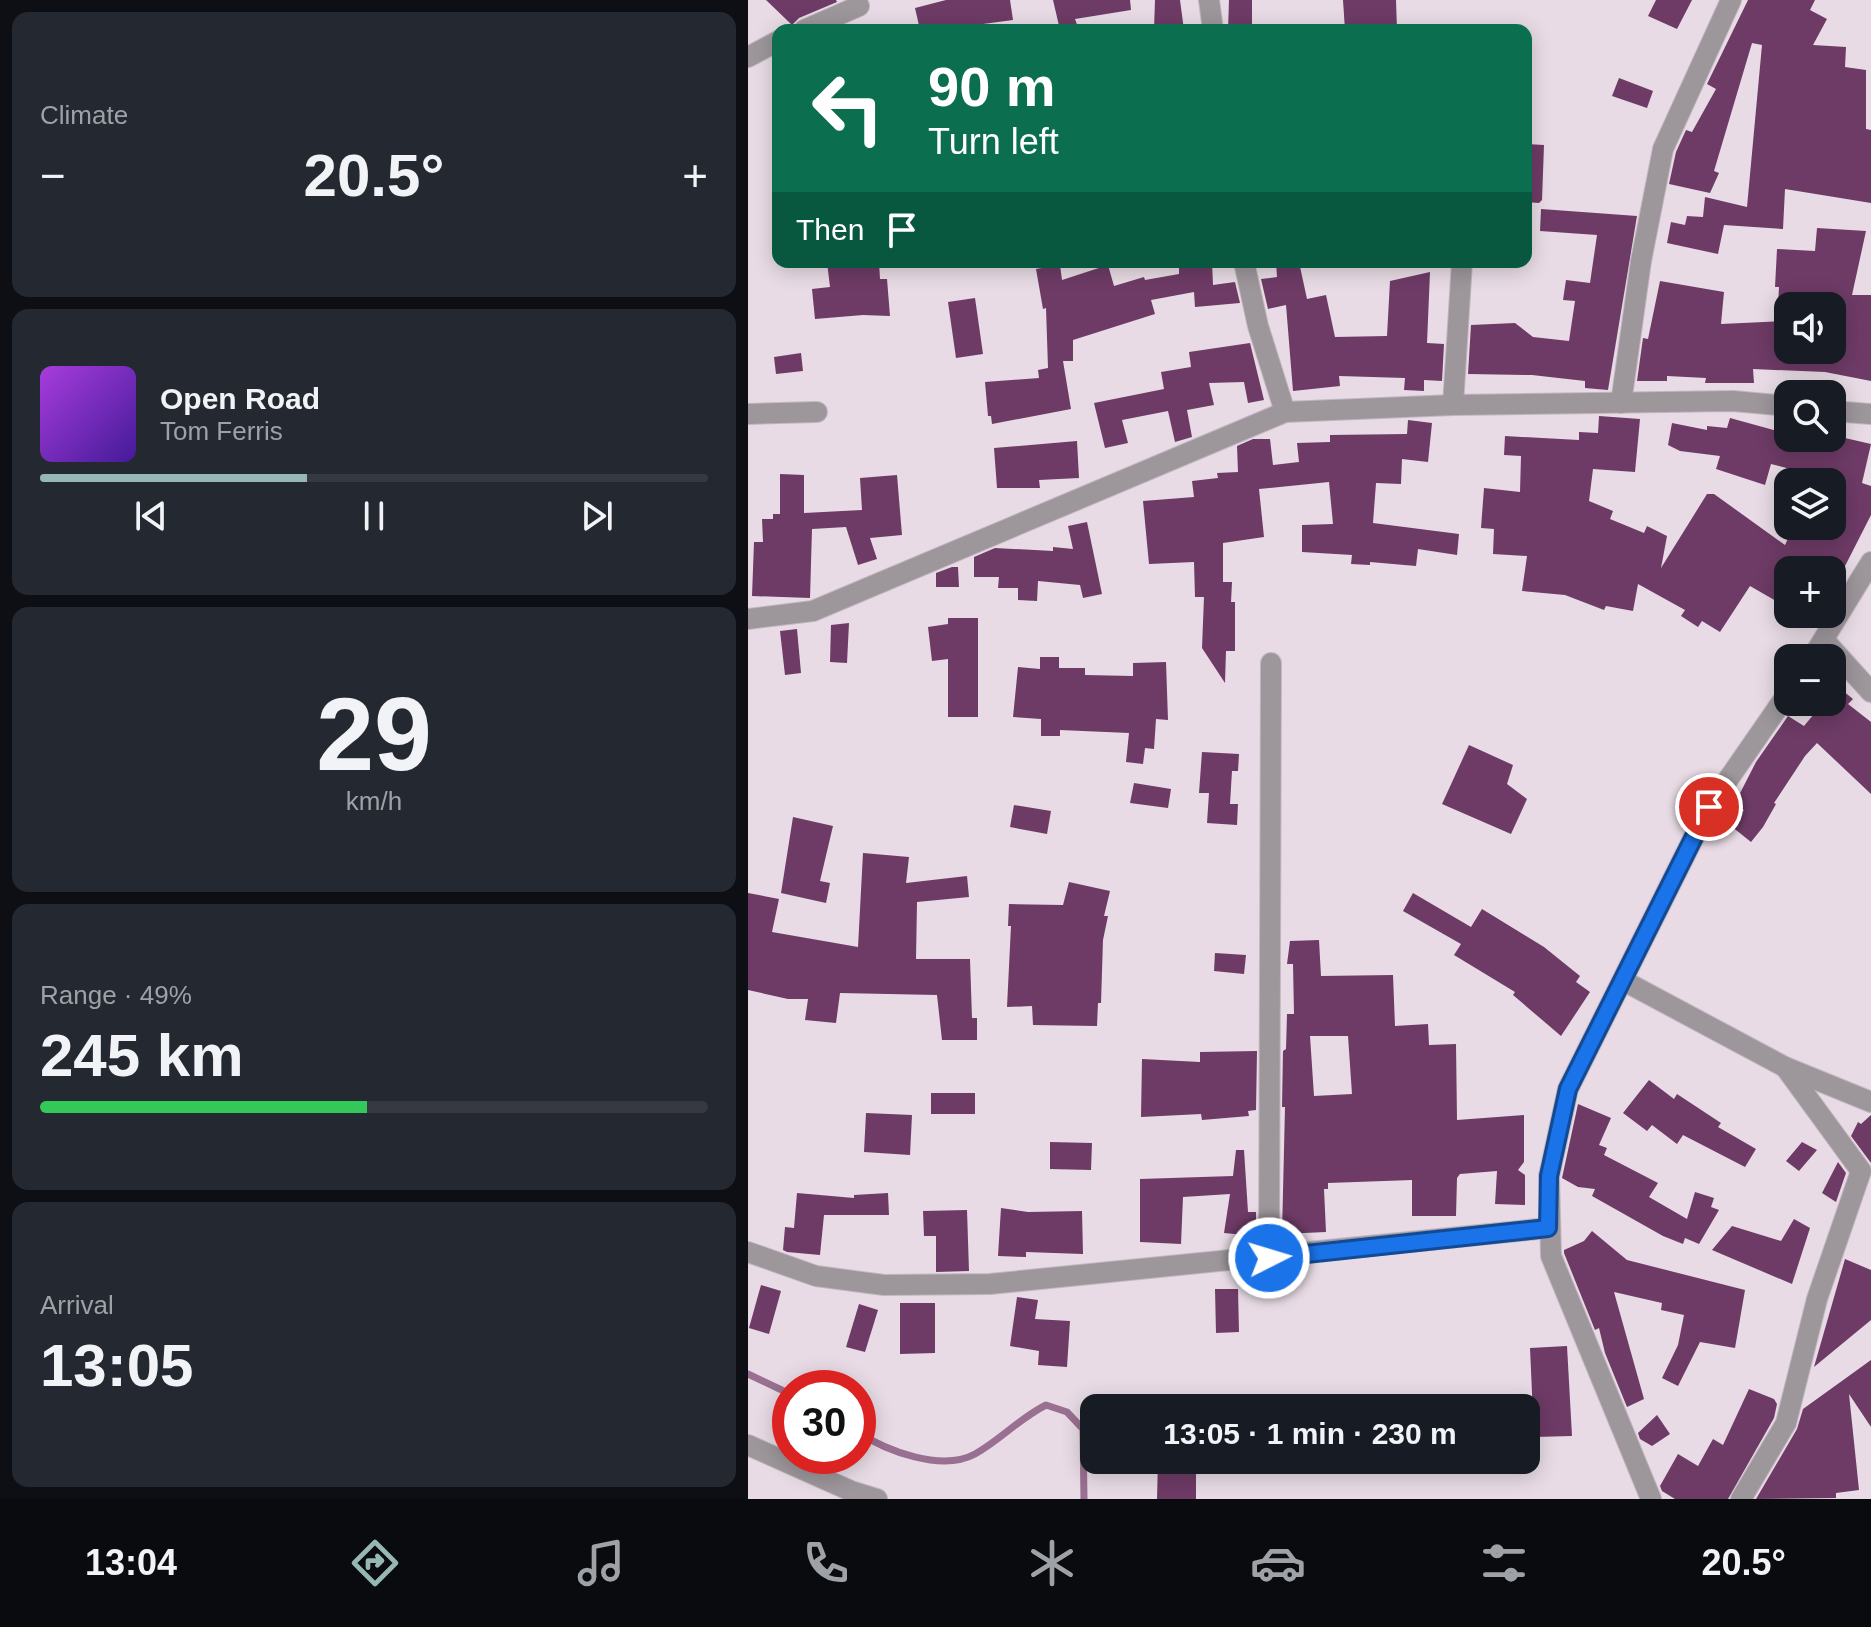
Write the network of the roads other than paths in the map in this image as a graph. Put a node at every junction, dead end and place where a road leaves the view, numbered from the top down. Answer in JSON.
{"nodes":[{"id":1,"x":1209,"y":0,"type":"edge"},
{"id":2,"x":1731,"y":0,"type":"edge"},
{"id":3,"x":864,"y":2,"type":"edge"},
{"id":4,"x":817,"y":24,"type":"edge"},
{"id":5,"x":1212,"y":24,"type":"edge"},
{"id":6,"x":772,"y":44,"type":"edge"},
{"id":7,"x":748,"y":57,"type":"edge"},
{"id":8,"x":1245,"y":268,"type":"edge"},
{"id":9,"x":1462,"y":268,"type":"edge"},
{"id":10,"x":1621,"y":403,"type":"junction"},
{"id":11,"x":1453,"y":405,"type":"junction"},
{"id":12,"x":1774,"y":405,"type":"edge"},
{"id":13,"x":817,"y":412,"type":"dead end"},
{"id":14,"x":1285,"y":412,"type":"junction"},
{"id":15,"x":1846,"y":412,"type":"edge"},
{"id":16,"x":748,"y":414,"type":"edge"},
{"id":17,"x":1871,"y":414,"type":"edge"},
{"id":18,"x":1871,"y":562,"type":"edge"},
{"id":19,"x":748,"y":619,"type":"edge"},
{"id":20,"x":1824,"y":640,"type":"junction"},
{"id":21,"x":1821,"y":644,"type":"edge"},
{"id":22,"x":1271,"y":663,"type":"dead end"},
{"id":23,"x":1871,"y":692,"type":"edge"},
{"id":24,"x":1774,"y":713,"type":"edge"},
{"id":25,"x":1624,"y":981,"type":"junction"},
{"id":26,"x":1785,"y":1067,"type":"junction"},
{"id":27,"x":1871,"y":1102,"type":"edge"},
{"id":28,"x":1548,"y":1228,"type":"junction"},
{"id":29,"x":748,"y":1252,"type":"edge"},
{"id":30,"x":1269,"y":1258,"type":"junction"},
{"id":31,"x":748,"y":1445,"type":"edge"},
{"id":32,"x":877,"y":1499,"type":"edge"},
{"id":33,"x":1651,"y":1499,"type":"edge"},
{"id":34,"x":1741,"y":1499,"type":"edge"}],
"edges":[{"from":1,"to":5,"type":"street"},
{"from":2,"to":10,"type":"street"},
{"from":3,"to":4,"type":"street"},
{"from":6,"to":7,"type":"street"},
{"from":8,"to":14,"type":"street"},
{"from":9,"to":11,"type":"street"},
{"from":10,"to":11,"type":"street"},
{"from":10,"to":12,"type":"street"},
{"from":11,"to":14,"type":"street"},
{"from":13,"to":16,"type":"street"},
{"from":14,"to":19,"type":"street"},
{"from":15,"to":17,"type":"street"},
{"from":18,"to":20,"type":"street"},
{"from":20,"to":21,"type":"street"},
{"from":20,"to":23,"type":"street"},
{"from":22,"to":30,"type":"street"},
{"from":24,"to":25,"type":"street"},
{"from":25,"to":26,"type":"street"},
{"from":25,"to":28,"type":"street"},
{"from":26,"to":27,"type":"street"},
{"from":26,"to":34,"type":"street"},
{"from":28,"to":30,"type":"street"},
{"from":28,"to":33,"type":"street"},
{"from":29,"to":30,"type":"street"},
{"from":31,"to":32,"type":"street"}]}
